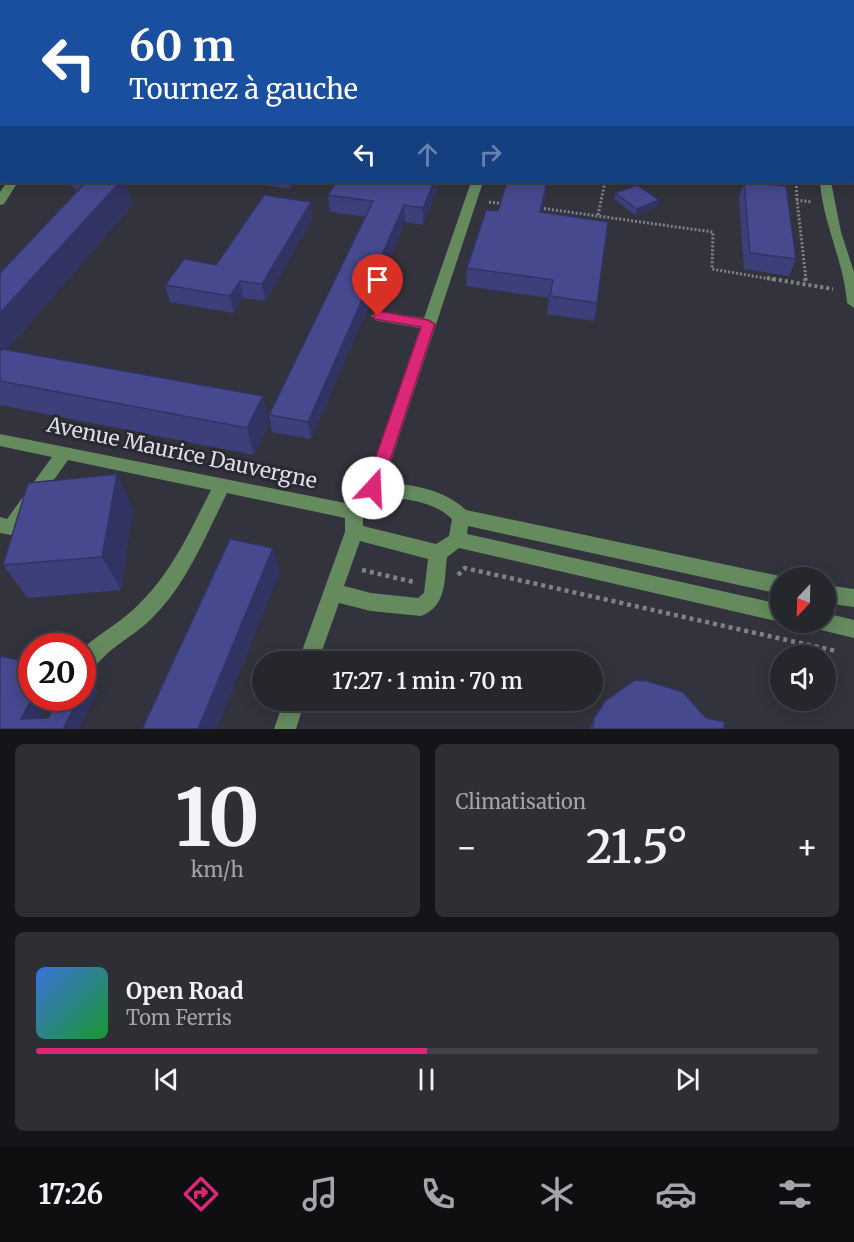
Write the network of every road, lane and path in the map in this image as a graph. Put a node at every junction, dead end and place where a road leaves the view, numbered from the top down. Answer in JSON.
{"nodes":[{"id":1,"x":11,"y":183,"type":"edge"},
{"id":2,"x":605,"y":183,"type":"edge"},
{"id":3,"x":796,"y":183,"type":"edge"},
{"id":4,"x":825,"y":183,"type":"edge"},
{"id":5,"x":475,"y":189,"type":"edge"},
{"id":6,"x":828,"y":199,"type":"junction"},
{"id":7,"x":797,"y":200,"type":"junction"},
{"id":8,"x":0,"y":201,"type":"edge"},
{"id":9,"x":517,"y":205,"type":"edge"},
{"id":10,"x":529,"y":207,"type":"edge"},
{"id":11,"x":598,"y":215,"type":"junction"},
{"id":12,"x":806,"y":283,"type":"junction"},
{"id":13,"x":854,"y":295,"type":"edge"},
{"id":14,"x":378,"y":316,"type":"dead end"},
{"id":15,"x":428,"y":324,"type":"junction"},
{"id":16,"x":0,"y":440,"type":"edge"},
{"id":17,"x":64,"y":453,"type":"junction"},
{"id":18,"x":222,"y":485,"type":"junction"},
{"id":19,"x":373,"y":488,"type":"junction"},
{"id":20,"x":354,"y":512,"type":"junction"},
{"id":21,"x":461,"y":517,"type":"junction"},
{"id":22,"x":0,"y":525,"type":"edge"},
{"id":23,"x":354,"y":532,"type":"junction"},
{"id":24,"x":458,"y":540,"type":"junction"},
{"id":25,"x":438,"y":553,"type":"junction"},
{"id":26,"x":342,"y":565,"type":"junction"},
{"id":27,"x":436,"y":579,"type":"junction"},
{"id":28,"x":770,"y":583,"type":"edge"},
{"id":29,"x":332,"y":592,"type":"junction"},
{"id":30,"x":836,"y":596,"type":"edge"},
{"id":31,"x":854,"y":598,"type":"edge"},
{"id":32,"x":770,"y":611,"type":"edge"},
{"id":33,"x":836,"y":625,"type":"edge"},
{"id":34,"x":854,"y":629,"type":"edge"},
{"id":35,"x":809,"y":645,"type":"edge"},
{"id":36,"x":96,"y":648,"type":"edge"},
{"id":37,"x":312,"y":651,"type":"edge"},
{"id":38,"x":291,"y":711,"type":"edge"},
{"id":39,"x":285,"y":729,"type":"edge"}],
"edges":[{"from":1,"to":8,"type":"street"},
{"from":2,"to":11,"type":"path"},
{"from":3,"to":7,"type":"path"},
{"from":4,"to":6,"type":"street"},
{"from":5,"to":9,"type":"path"},
{"from":5,"to":15,"type":"street"},
{"from":6,"to":7,"type":"path"},
{"from":6,"to":13,"type":"street"},
{"from":7,"to":12,"type":"path"},
{"from":10,"to":11,"type":"path"},
{"from":11,"to":12,"type":"path"},
{"from":12,"to":13,"type":"path"},
{"from":14,"to":15,"type":"street"},
{"from":15,"to":19,"type":"street"},
{"from":16,"to":17,"type":"street","name":"Avenue Maurice Dauvergne"},
{"from":17,"to":18,"type":"street","name":"Avenue Maurice Dauvergne"},
{"from":17,"to":22,"type":"street"},
{"from":18,"to":20,"type":"street","name":"Avenue Maurice Dauvergne"},
{"from":18,"to":36,"type":"street"},
{"from":19,"to":20,"type":"street"},
{"from":19,"to":21,"type":"street"},
{"from":20,"to":23,"type":"street"},
{"from":21,"to":24,"type":"street"},
{"from":21,"to":28,"type":"street"},
{"from":23,"to":25,"type":"street"},
{"from":23,"to":26,"type":"street"},
{"from":24,"to":25,"type":"street"},
{"from":24,"to":32,"type":"street"},
{"from":25,"to":27,"type":"street"},
{"from":26,"to":27,"type":"path"},
{"from":26,"to":29,"type":"street"},
{"from":27,"to":29,"type":"street"},
{"from":27,"to":35,"type":"path"},
{"from":29,"to":37,"type":"street"},
{"from":30,"to":31,"type":"street"},
{"from":33,"to":34,"type":"street"},
{"from":38,"to":39,"type":"street"}]}
